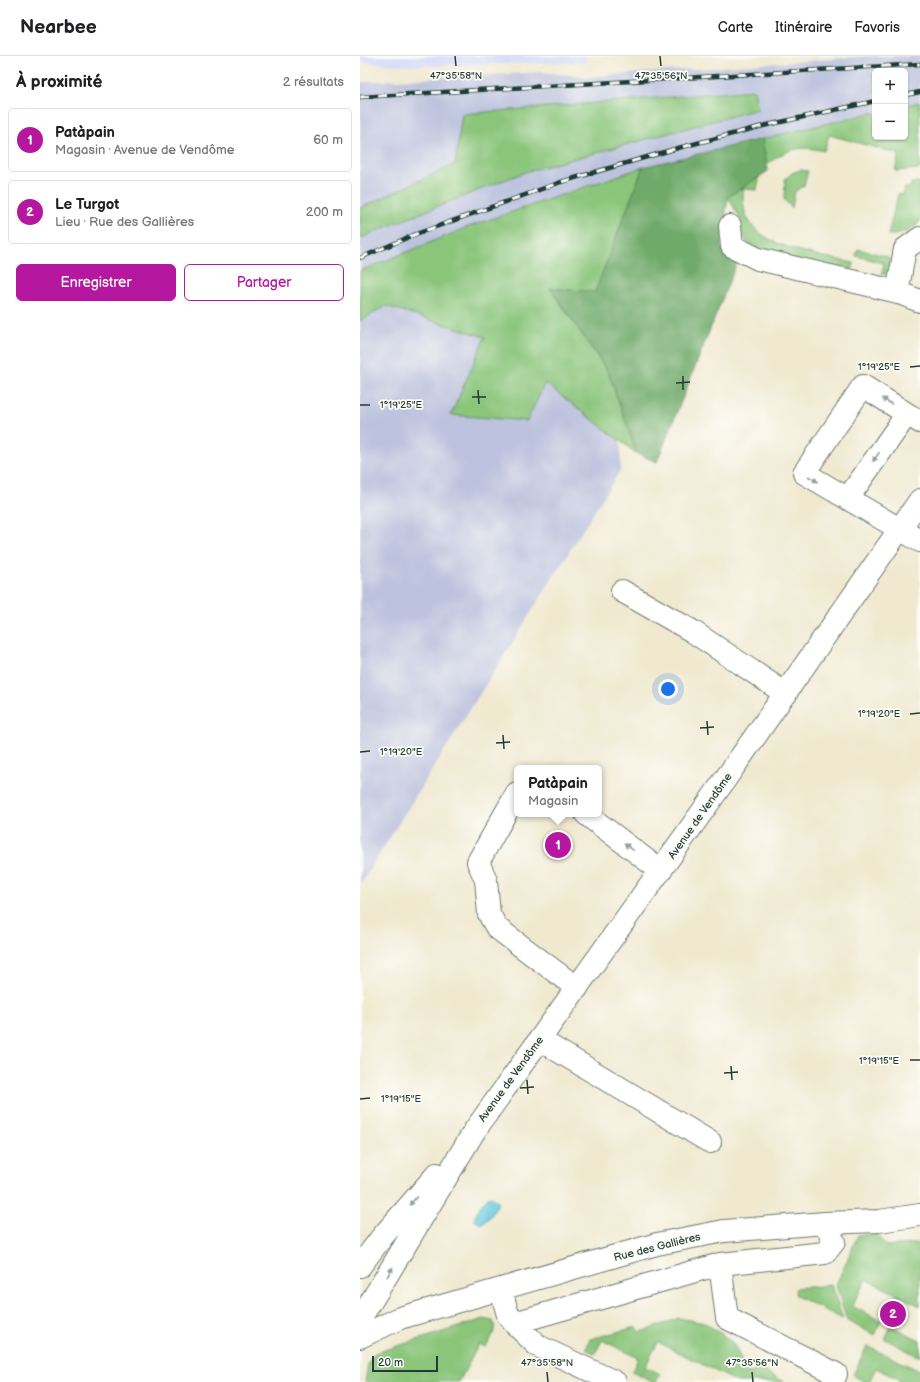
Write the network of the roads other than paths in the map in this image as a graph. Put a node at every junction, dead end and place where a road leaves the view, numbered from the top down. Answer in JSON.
{"nodes":[{"id":1,"x":730,"y":226,"type":"dead end"},
{"id":2,"x":920,"y":238,"type":"edge"},
{"id":3,"x":897,"y":293,"type":"junction"},
{"id":4,"x":920,"y":301,"type":"edge"},
{"id":5,"x":914,"y":418,"type":"edge"},
{"id":6,"x":848,"y":498,"type":"junction"},
{"id":7,"x":920,"y":500,"type":"edge"},
{"id":8,"x":900,"y":529,"type":"junction"},
{"id":9,"x":920,"y":541,"type":"edge"},
{"id":10,"x":622,"y":591,"type":"dead end"},
{"id":11,"x":786,"y":694,"type":"junction"},
{"id":12,"x":514,"y":798,"type":"edge"},
{"id":13,"x":590,"y":817,"type":"edge"},
{"id":14,"x":661,"y":871,"type":"junction"},
{"id":15,"x":576,"y":988,"type":"junction"},
{"id":16,"x":540,"y":1040,"type":"junction"},
{"id":17,"x":475,"y":1130,"type":"junction"},
{"id":18,"x":710,"y":1142,"type":"dead end"},
{"id":19,"x":920,"y":1215,"type":"edge"},
{"id":20,"x":826,"y":1223,"type":"junction"},
{"id":21,"x":720,"y":1264,"type":"junction"},
{"id":22,"x":360,"y":1266,"type":"edge"},
{"id":23,"x":501,"y":1290,"type":"junction"},
{"id":24,"x":365,"y":1312,"type":"edge"},
{"id":25,"x":400,"y":1318,"type":"junction"},
{"id":26,"x":514,"y":1323,"type":"junction"},
{"id":27,"x":360,"y":1337,"type":"edge"},
{"id":28,"x":615,"y":1382,"type":"edge"},
{"id":29,"x":832,"y":1382,"type":"edge"}],
"edges":[{"from":1,"to":3,"type":"main road"},
{"from":2,"to":3,"type":"main road"},
{"from":3,"to":4,"type":"main road"},
{"from":5,"to":6,"type":"main road","one_way":true},
{"from":5,"to":6,"type":"main road","one_way":true},
{"from":6,"to":8,"type":"main road"},
{"from":7,"to":8,"type":"main road","name":"Avenue de Vendôme"},
{"from":8,"to":9,"type":"main road"},
{"from":8,"to":11,"type":"main road","name":"Avenue de Vendôme"},
{"from":10,"to":11,"type":"main road"},
{"from":11,"to":14,"type":"main road","name":"Avenue de Vendôme"},
{"from":12,"to":15,"type":"main road"},
{"from":14,"to":13,"type":"main road","one_way":true},
{"from":14,"to":15,"type":"main road","name":"Avenue de Vendôme"},
{"from":15,"to":16,"type":"main road","name":"Avenue de Vendôme"},
{"from":16,"to":17,"type":"main road","name":"Avenue de Vendôme"},
{"from":16,"to":18,"type":"main road"},
{"from":17,"to":22,"type":"main road","name":"Avenue de Vendôme","one_way":true},
{"from":24,"to":17,"type":"main road","name":"Avenue de Vendôme","one_way":true},
{"from":19,"to":20,"type":"main road","name":"Rue des Gallières"},
{"from":20,"to":21,"type":"main road"},
{"from":20,"to":23,"type":"main road","name":"Rue des Gallières"},
{"from":21,"to":26,"type":"main road"},
{"from":21,"to":29,"type":"main road"},
{"from":23,"to":25,"type":"main road","name":"Rue des Gallières"},
{"from":23,"to":26,"type":"main road"},
{"from":24,"to":25,"type":"main road"},
{"from":25,"to":27,"type":"main road","name":"Rue des Gallières"},
{"from":26,"to":28,"type":"main road"}]}
